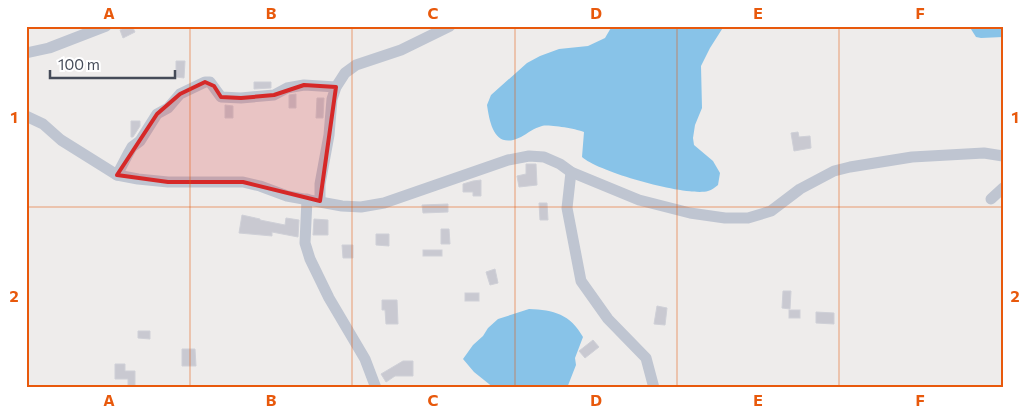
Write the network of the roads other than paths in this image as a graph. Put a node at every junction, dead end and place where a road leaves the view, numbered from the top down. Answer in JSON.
{"nodes":[{"id":1,"x":106,"y":26,"type":"edge"},
{"id":2,"x":450,"y":26,"type":"edge"},
{"id":3,"x":26,"y":53,"type":"edge"},
{"id":4,"x":336,"y":88,"type":"junction"},
{"id":5,"x":26,"y":116,"type":"edge"},
{"id":6,"x":1003,"y":156,"type":"edge"},
{"id":7,"x":571,"y":172,"type":"junction"},
{"id":8,"x":117,"y":175,"type":"junction"},
{"id":9,"x":1003,"y":188,"type":"edge"},
{"id":10,"x":307,"y":200,"type":"junction"},
{"id":11,"x":991,"y":200,"type":"dead end"},
{"id":12,"x":320,"y":201,"type":"junction"},
{"id":13,"x":376,"y":388,"type":"edge"},
{"id":14,"x":654,"y":388,"type":"edge"}],
"edges":[{"from":1,"to":3,"type":"street"},
{"from":2,"to":4,"type":"street"},
{"from":4,"to":8,"type":"street"},
{"from":4,"to":12,"type":"street"},
{"from":5,"to":8,"type":"street"},
{"from":6,"to":7,"type":"street"},
{"from":7,"to":12,"type":"street"},
{"from":7,"to":14,"type":"street"},
{"from":8,"to":10,"type":"street"},
{"from":9,"to":11,"type":"street"},
{"from":10,"to":12,"type":"street"},
{"from":10,"to":13,"type":"street"}]}
